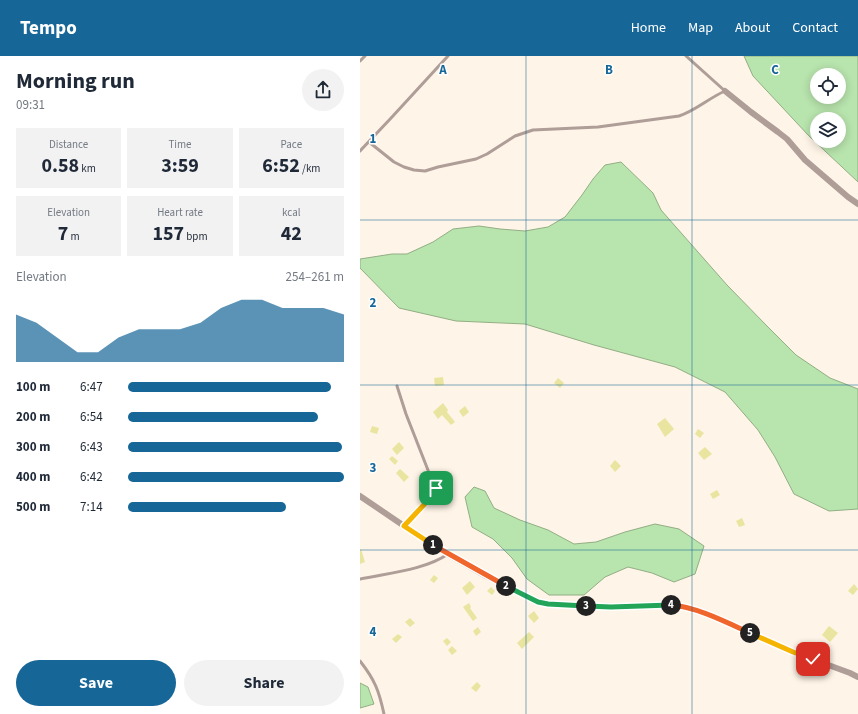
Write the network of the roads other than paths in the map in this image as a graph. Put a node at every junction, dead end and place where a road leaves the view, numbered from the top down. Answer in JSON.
{"nodes":[{"id":1,"x":365,"y":56,"type":"edge"},
{"id":2,"x":448,"y":56,"type":"edge"},
{"id":3,"x":686,"y":56,"type":"edge"},
{"id":4,"x":360,"y":61,"type":"edge"},
{"id":5,"x":725,"y":91,"type":"junction"},
{"id":6,"x":368,"y":142,"type":"junction"},
{"id":7,"x":360,"y":151,"type":"edge"},
{"id":8,"x":858,"y":204,"type":"edge"},
{"id":9,"x":397,"y":386,"type":"dead end"},
{"id":10,"x":360,"y":496,"type":"edge"},
{"id":11,"x":404,"y":526,"type":"junction"},
{"id":12,"x":448,"y":554,"type":"junction"},
{"id":13,"x":360,"y":579,"type":"edge"},
{"id":14,"x":360,"y":661,"type":"edge"},
{"id":15,"x":858,"y":677,"type":"edge"},
{"id":16,"x":384,"y":714,"type":"edge"}],
"edges":[{"from":1,"to":4,"type":"lane"},
{"from":2,"to":6,"type":"lane"},
{"from":3,"to":5,"type":"lane"},
{"from":5,"to":6,"type":"lane"},
{"from":5,"to":8,"type":"street"},
{"from":6,"to":7,"type":"lane"},
{"from":9,"to":11,"type":"lane"},
{"from":10,"to":11,"type":"street"},
{"from":11,"to":12,"type":"street"},
{"from":12,"to":13,"type":"lane"},
{"from":12,"to":15,"type":"street"},
{"from":14,"to":16,"type":"lane"}]}
